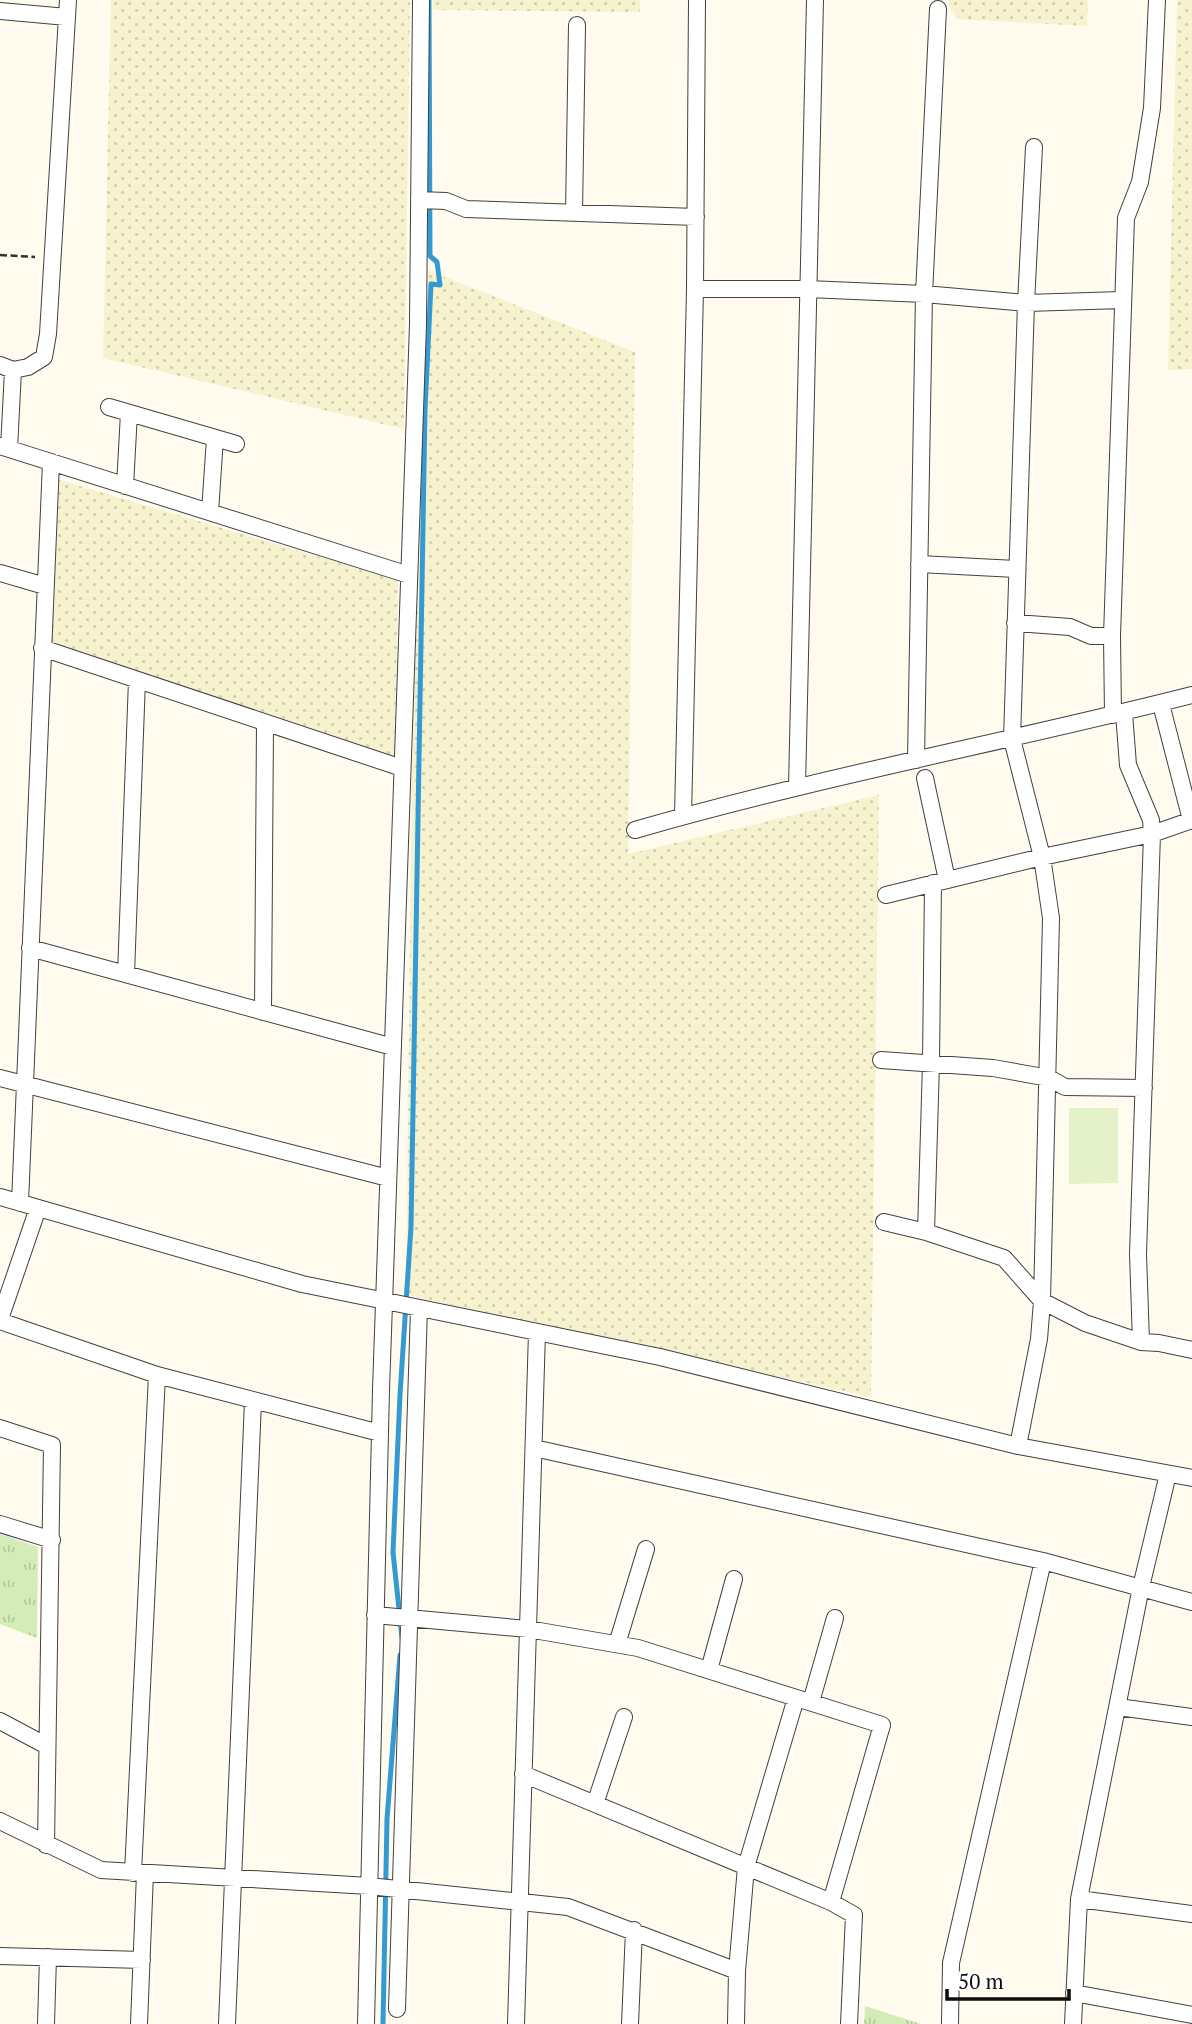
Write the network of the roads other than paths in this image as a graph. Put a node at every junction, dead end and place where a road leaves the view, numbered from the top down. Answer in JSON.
{"nodes":[{"id":1,"x":68,"y":0,"type":"edge"},
{"id":2,"x":421,"y":0,"type":"edge"},
{"id":3,"x":697,"y":0,"type":"edge"},
{"id":4,"x":815,"y":0,"type":"edge"},
{"id":5,"x":1157,"y":0,"type":"edge"},
{"id":6,"x":937,"y":9,"type":"dead end"},
{"id":7,"x":0,"y":11,"type":"edge"},
{"id":8,"x":67,"y":17,"type":"junction"},
{"id":9,"x":577,"y":25,"type":"dead end"},
{"id":10,"x":1034,"y":147,"type":"dead end"},
{"id":11,"x":419,"y":200,"type":"junction"},
{"id":12,"x":574,"y":213,"type":"junction"},
{"id":13,"x":696,"y":217,"type":"junction"},
{"id":14,"x":695,"y":289,"type":"junction"},
{"id":15,"x":808,"y":289,"type":"junction"},
{"id":16,"x":924,"y":294,"type":"junction"},
{"id":17,"x":1122,"y":300,"type":"junction"},
{"id":18,"x":1026,"y":303,"type":"junction"},
{"id":19,"x":7,"y":367,"type":"edge"},
{"id":20,"x":109,"y":407,"type":"dead end"},
{"id":21,"x":129,"y":413,"type":"junction"},
{"id":22,"x":215,"y":438,"type":"junction"},
{"id":23,"x":236,"y":444,"type":"dead end"},
{"id":24,"x":4,"y":447,"type":"edge"},
{"id":25,"x":51,"y":462,"type":"junction"},
{"id":26,"x":125,"y":486,"type":"junction"},
{"id":27,"x":210,"y":512,"type":"junction"},
{"id":28,"x":919,"y":564,"type":"junction"},
{"id":29,"x":1016,"y":569,"type":"junction"},
{"id":30,"x":0,"y":573,"type":"edge"},
{"id":31,"x":409,"y":576,"type":"junction"},
{"id":32,"x":45,"y":586,"type":"junction"},
{"id":33,"x":1015,"y":623,"type":"junction"},
{"id":34,"x":1112,"y":636,"type":"junction"},
{"id":35,"x":42,"y":648,"type":"junction"},
{"id":36,"x":137,"y":680,"type":"junction"},
{"id":37,"x":1189,"y":694,"type":"edge"},
{"id":38,"x":1161,"y":704,"type":"junction"},
{"id":39,"x":1119,"y":714,"type":"junction"},
{"id":40,"x":265,"y":723,"type":"junction"},
{"id":41,"x":1012,"y":739,"type":"junction"},
{"id":42,"x":916,"y":760,"type":"junction"},
{"id":43,"x":402,"y":768,"type":"junction"},
{"id":44,"x":925,"y":778,"type":"dead end"},
{"id":45,"x":797,"y":787,"type":"junction"},
{"id":46,"x":683,"y":816,"type":"junction"},
{"id":47,"x":1192,"y":820,"type":"edge"},
{"id":48,"x":635,"y":830,"type":"dead end"},
{"id":49,"x":1152,"y":834,"type":"junction"},
{"id":50,"x":1042,"y":857,"type":"junction"},
{"id":51,"x":940,"y":882,"type":"junction"},
{"id":52,"x":886,"y":895,"type":"dead end"},
{"id":53,"x":30,"y":948,"type":"junction"},
{"id":54,"x":127,"y":974,"type":"junction"},
{"id":55,"x":262,"y":1012,"type":"junction"},
{"id":56,"x":393,"y":1047,"type":"junction"},
{"id":57,"x":881,"y":1060,"type":"dead end"},
{"id":58,"x":931,"y":1063,"type":"junction"},
{"id":59,"x":0,"y":1078,"type":"edge"},
{"id":60,"x":1049,"y":1078,"type":"junction"},
{"id":61,"x":25,"y":1086,"type":"junction"},
{"id":62,"x":1144,"y":1087,"type":"junction"},
{"id":63,"x":388,"y":1178,"type":"junction"},
{"id":64,"x":0,"y":1197,"type":"edge"},
{"id":65,"x":20,"y":1203,"type":"junction"},
{"id":66,"x":38,"y":1208,"type":"junction"},
{"id":67,"x":884,"y":1222,"type":"dead end"},
{"id":68,"x":926,"y":1232,"type":"junction"},
{"id":69,"x":384,"y":1301,"type":"junction"},
{"id":70,"x":1042,"y":1301,"type":"junction"},
{"id":71,"x":419,"y":1308,"type":"junction"},
{"id":72,"x":0,"y":1320,"type":"edge"},
{"id":73,"x":537,"y":1332,"type":"junction"},
{"id":74,"x":1141,"y":1342,"type":"junction"},
{"id":75,"x":1192,"y":1350,"type":"edge"},
{"id":76,"x":157,"y":1375,"type":"junction"},
{"id":77,"x":253,"y":1401,"type":"junction"},
{"id":78,"x":0,"y":1428,"type":"edge"},
{"id":79,"x":380,"y":1433,"type":"junction"},
{"id":80,"x":1018,"y":1446,"type":"junction"},
{"id":81,"x":534,"y":1448,"type":"junction"},
{"id":82,"x":1168,"y":1474,"type":"junction"},
{"id":83,"x":1192,"y":1478,"type":"edge"},
{"id":84,"x":0,"y":1524,"type":"edge"},
{"id":85,"x":52,"y":1540,"type":"junction"},
{"id":86,"x":646,"y":1549,"type":"dead end"},
{"id":87,"x":1043,"y":1562,"type":"junction"},
{"id":88,"x":734,"y":1579,"type":"dead end"},
{"id":89,"x":1141,"y":1587,"type":"junction"},
{"id":90,"x":1192,"y":1602,"type":"edge"},
{"id":91,"x":375,"y":1615,"type":"junction"},
{"id":92,"x":408,"y":1617,"type":"junction"},
{"id":93,"x":835,"y":1618,"type":"dead end"},
{"id":94,"x":528,"y":1629,"type":"junction"},
{"id":95,"x":617,"y":1644,"type":"junction"},
{"id":96,"x":709,"y":1670,"type":"junction"},
{"id":97,"x":803,"y":1700,"type":"junction"},
{"id":98,"x":1118,"y":1707,"type":"junction"},
{"id":99,"x":624,"y":1717,"type":"dead end"},
{"id":100,"x":1192,"y":1717,"type":"edge"},
{"id":101,"x":0,"y":1721,"type":"edge"},
{"id":102,"x":47,"y":1746,"type":"junction"},
{"id":103,"x":523,"y":1774,"type":"junction"},
{"id":104,"x":595,"y":1804,"type":"junction"},
{"id":105,"x":0,"y":1821,"type":"edge"},
{"id":106,"x":46,"y":1844,"type":"junction"},
{"id":107,"x":746,"y":1867,"type":"junction"},
{"id":108,"x":139,"y":1873,"type":"junction"},
{"id":109,"x":232,"y":1878,"type":"junction"},
{"id":110,"x":369,"y":1886,"type":"junction"},
{"id":111,"x":399,"y":1889,"type":"junction"},
{"id":112,"x":1079,"y":1899,"type":"junction"},
{"id":113,"x":519,"y":1902,"type":"junction"},
{"id":114,"x":831,"y":1902,"type":"junction"},
{"id":115,"x":1192,"y":1914,"type":"edge"},
{"id":116,"x":634,"y":1930,"type":"junction"},
{"id":117,"x":0,"y":1956,"type":"edge"},
{"id":118,"x":48,"y":1957,"type":"junction"},
{"id":119,"x":142,"y":1960,"type":"junction"},
{"id":120,"x":737,"y":1971,"type":"junction"},
{"id":121,"x":1074,"y":1993,"type":"junction"},
{"id":122,"x":397,"y":2009,"type":"dead end"},
{"id":123,"x":1192,"y":2015,"type":"edge"},
{"id":124,"x":46,"y":2024,"type":"edge"},
{"id":125,"x":139,"y":2024,"type":"edge"},
{"id":126,"x":227,"y":2024,"type":"edge"},
{"id":127,"x":366,"y":2024,"type":"edge"},
{"id":128,"x":516,"y":2024,"type":"edge"},
{"id":129,"x":630,"y":2024,"type":"edge"},
{"id":130,"x":736,"y":2024,"type":"edge"},
{"id":131,"x":849,"y":2024,"type":"edge"},
{"id":132,"x":950,"y":2024,"type":"edge"},
{"id":133,"x":1073,"y":2024,"type":"edge"},
{"id":134,"x":1190,"y":2024,"type":"edge"}],
"edges":[{"from":1,"to":8,"type":"street"},
{"from":2,"to":11,"type":"street"},
{"from":3,"to":13,"type":"street"},
{"from":4,"to":15,"type":"street"},
{"from":5,"to":17,"type":"street"},
{"from":6,"to":16,"type":"street"},
{"from":7,"to":8,"type":"street"},
{"from":8,"to":19,"type":"street"},
{"from":9,"to":12,"type":"street"},
{"from":10,"to":18,"type":"street"},
{"from":11,"to":12,"type":"street"},
{"from":11,"to":31,"type":"street"},
{"from":12,"to":13,"type":"street"},
{"from":13,"to":14,"type":"street"},
{"from":14,"to":15,"type":"street"},
{"from":14,"to":46,"type":"street"},
{"from":15,"to":16,"type":"street"},
{"from":15,"to":45,"type":"street"},
{"from":16,"to":18,"type":"street"},
{"from":16,"to":28,"type":"street"},
{"from":17,"to":18,"type":"street"},
{"from":17,"to":34,"type":"street"},
{"from":18,"to":29,"type":"street"},
{"from":19,"to":24,"type":"street"},
{"from":20,"to":21,"type":"street"},
{"from":21,"to":22,"type":"street"},
{"from":21,"to":26,"type":"street"},
{"from":22,"to":23,"type":"street"},
{"from":22,"to":27,"type":"street"},
{"from":24,"to":25,"type":"street"},
{"from":25,"to":26,"type":"street"},
{"from":25,"to":32,"type":"street"},
{"from":26,"to":27,"type":"street"},
{"from":27,"to":31,"type":"street"},
{"from":28,"to":29,"type":"street"},
{"from":28,"to":42,"type":"street"},
{"from":29,"to":33,"type":"street"},
{"from":30,"to":32,"type":"street"},
{"from":31,"to":43,"type":"street"},
{"from":32,"to":35,"type":"street"},
{"from":33,"to":34,"type":"street"},
{"from":33,"to":41,"type":"street"},
{"from":34,"to":39,"type":"street"},
{"from":35,"to":36,"type":"street"},
{"from":35,"to":53,"type":"street"},
{"from":36,"to":40,"type":"street"},
{"from":36,"to":54,"type":"street"},
{"from":37,"to":38,"type":"street"},
{"from":38,"to":39,"type":"street"},
{"from":38,"to":47,"type":"street"},
{"from":39,"to":41,"type":"street"},
{"from":39,"to":49,"type":"street"},
{"from":40,"to":43,"type":"street"},
{"from":40,"to":55,"type":"street"},
{"from":41,"to":42,"type":"street"},
{"from":41,"to":50,"type":"street"},
{"from":42,"to":45,"type":"street"},
{"from":43,"to":56,"type":"street"},
{"from":44,"to":51,"type":"street"},
{"from":45,"to":46,"type":"street"},
{"from":46,"to":48,"type":"street"},
{"from":47,"to":49,"type":"street"},
{"from":49,"to":50,"type":"street"},
{"from":49,"to":62,"type":"street"},
{"from":50,"to":51,"type":"street"},
{"from":50,"to":60,"type":"street"},
{"from":51,"to":52,"type":"street"},
{"from":51,"to":58,"type":"street"},
{"from":53,"to":54,"type":"street"},
{"from":53,"to":61,"type":"street"},
{"from":54,"to":55,"type":"street"},
{"from":55,"to":56,"type":"street"},
{"from":56,"to":63,"type":"street"},
{"from":57,"to":58,"type":"street"},
{"from":58,"to":60,"type":"street"},
{"from":58,"to":68,"type":"street"},
{"from":59,"to":61,"type":"street"},
{"from":60,"to":62,"type":"street"},
{"from":60,"to":70,"type":"street"},
{"from":61,"to":63,"type":"street"},
{"from":61,"to":65,"type":"street"},
{"from":62,"to":74,"type":"street"},
{"from":63,"to":69,"type":"street"},
{"from":64,"to":65,"type":"street"},
{"from":65,"to":66,"type":"street"},
{"from":66,"to":69,"type":"street"},
{"from":66,"to":72,"type":"street"},
{"from":67,"to":68,"type":"street"},
{"from":68,"to":70,"type":"street"},
{"from":69,"to":71,"type":"street"},
{"from":69,"to":79,"type":"street"},
{"from":70,"to":74,"type":"street"},
{"from":70,"to":80,"type":"street"},
{"from":71,"to":73,"type":"street"},
{"from":71,"to":92,"type":"street"},
{"from":72,"to":76,"type":"street"},
{"from":73,"to":80,"type":"street"},
{"from":73,"to":81,"type":"street"},
{"from":74,"to":75,"type":"street"},
{"from":76,"to":77,"type":"street"},
{"from":76,"to":108,"type":"street"},
{"from":77,"to":79,"type":"street"},
{"from":77,"to":109,"type":"street"},
{"from":78,"to":85,"type":"street"},
{"from":79,"to":91,"type":"street"},
{"from":80,"to":82,"type":"street"},
{"from":81,"to":87,"type":"street"},
{"from":81,"to":94,"type":"street"},
{"from":82,"to":83,"type":"street"},
{"from":82,"to":89,"type":"street"},
{"from":84,"to":85,"type":"street"},
{"from":85,"to":102,"type":"street"},
{"from":86,"to":95,"type":"street"},
{"from":87,"to":89,"type":"street"},
{"from":87,"to":132,"type":"street"},
{"from":88,"to":96,"type":"street"},
{"from":89,"to":90,"type":"street"},
{"from":89,"to":98,"type":"street"},
{"from":91,"to":92,"type":"street"},
{"from":91,"to":110,"type":"street"},
{"from":92,"to":94,"type":"street"},
{"from":92,"to":111,"type":"street"},
{"from":93,"to":97,"type":"street"},
{"from":94,"to":95,"type":"street"},
{"from":94,"to":103,"type":"street"},
{"from":95,"to":96,"type":"street"},
{"from":96,"to":97,"type":"street"},
{"from":97,"to":107,"type":"street"},
{"from":97,"to":114,"type":"street"},
{"from":98,"to":100,"type":"street"},
{"from":98,"to":112,"type":"street"},
{"from":99,"to":104,"type":"street"},
{"from":101,"to":102,"type":"street"},
{"from":102,"to":106,"type":"street"},
{"from":103,"to":104,"type":"street"},
{"from":103,"to":113,"type":"street"},
{"from":104,"to":107,"type":"street"},
{"from":105,"to":106,"type":"street"},
{"from":106,"to":108,"type":"street"},
{"from":107,"to":114,"type":"street"},
{"from":107,"to":120,"type":"street"},
{"from":108,"to":109,"type":"street"},
{"from":108,"to":119,"type":"street"},
{"from":109,"to":110,"type":"street"},
{"from":109,"to":126,"type":"street"},
{"from":110,"to":111,"type":"street"},
{"from":110,"to":127,"type":"street"},
{"from":111,"to":113,"type":"street"},
{"from":111,"to":122,"type":"street"},
{"from":112,"to":115,"type":"street"},
{"from":112,"to":121,"type":"street"},
{"from":113,"to":116,"type":"street"},
{"from":113,"to":128,"type":"street"},
{"from":114,"to":131,"type":"street"},
{"from":116,"to":120,"type":"street"},
{"from":116,"to":129,"type":"street"},
{"from":117,"to":118,"type":"street"},
{"from":118,"to":119,"type":"street"},
{"from":118,"to":124,"type":"street"},
{"from":119,"to":125,"type":"street"},
{"from":120,"to":130,"type":"street"},
{"from":121,"to":123,"type":"street"},
{"from":121,"to":133,"type":"street"},
{"from":123,"to":134,"type":"street"}]}
